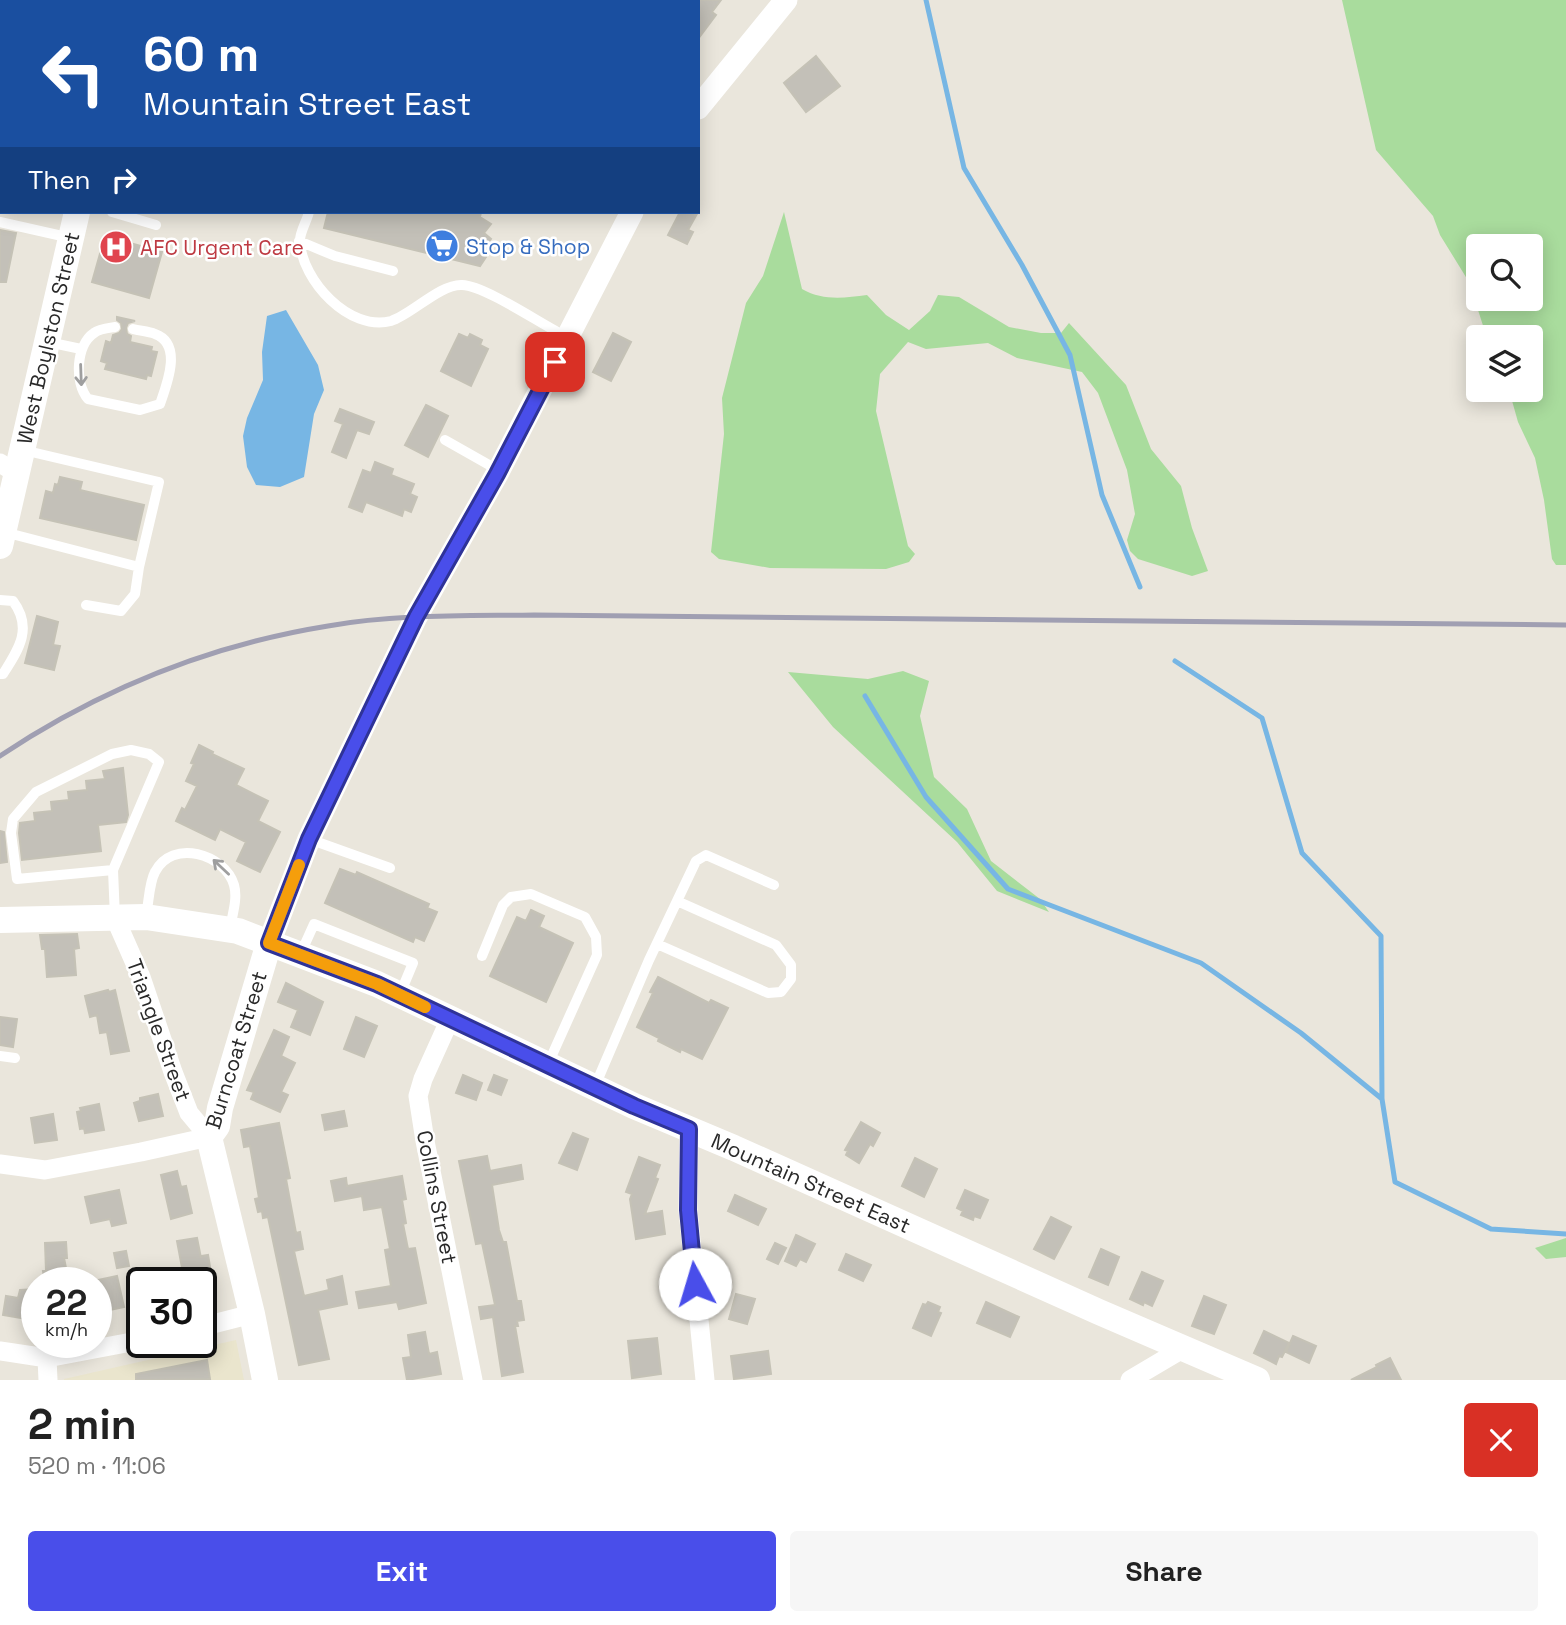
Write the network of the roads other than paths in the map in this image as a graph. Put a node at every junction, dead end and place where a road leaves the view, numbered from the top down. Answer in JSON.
{"nodes":[{"id":1,"x":777,"y":3,"type":"edge"},
{"id":2,"x":700,"y":105,"type":"edge"},
{"id":3,"x":77,"y":214,"type":"edge"},
{"id":4,"x":119,"y":214,"type":"edge"},
{"id":5,"x":308,"y":214,"type":"edge"},
{"id":6,"x":631,"y":214,"type":"edge"},
{"id":7,"x":0,"y":222,"type":"edge"},
{"id":8,"x":156,"y":225,"type":"dead end"},
{"id":9,"x":71,"y":238,"type":"junction"},
{"id":10,"x":299,"y":240,"type":"junction"},
{"id":11,"x":393,"y":271,"type":"dead end"},
{"id":12,"x":115,"y":327,"type":"dead end"},
{"id":13,"x":133,"y":330,"type":"dead end"},
{"id":14,"x":568,"y":337,"type":"junction"},
{"id":15,"x":48,"y":342,"type":"junction"},
{"id":16,"x":81,"y":349,"type":"junction"},
{"id":17,"x":445,"y":440,"type":"dead end"},
{"id":18,"x":13,"y":462,"type":"edge"},
{"id":19,"x":499,"y":470,"type":"junction"},
{"id":20,"x":2,"y":539,"type":"edge"},
{"id":21,"x":139,"y":567,"type":"junction"},
{"id":22,"x":0,"y":600,"type":"edge"},
{"id":23,"x":86,"y":605,"type":"dead end"},
{"id":24,"x":0,"y":674,"type":"edge"},
{"id":25,"x":309,"y":839,"type":"junction"},
{"id":26,"x":390,"y":868,"type":"dead end"},
{"id":27,"x":113,"y":870,"type":"junction"},
{"id":28,"x":774,"y":885,"type":"dead end"},
{"id":29,"x":677,"y":901,"type":"junction"},
{"id":30,"x":146,"y":917,"type":"junction"},
{"id":31,"x":115,"y":919,"type":"junction"},
{"id":32,"x":0,"y":920,"type":"edge"},
{"id":33,"x":230,"y":929,"type":"junction"},
{"id":34,"x":269,"y":943,"type":"junction"},
{"id":35,"x":657,"y":944,"type":"junction"},
{"id":36,"x":482,"y":956,"type":"dead end"},
{"id":37,"x":450,"y":1019,"type":"junction"},
{"id":38,"x":0,"y":1056,"type":"edge"},
{"id":39,"x":15,"y":1058,"type":"dead end"},
{"id":40,"x":548,"y":1064,"type":"junction"},
{"id":41,"x":595,"y":1087,"type":"junction"},
{"id":42,"x":689,"y":1129,"type":"junction"},
{"id":43,"x":209,"y":1137,"type":"junction"},
{"id":44,"x":0,"y":1164,"type":"edge"},
{"id":45,"x":252,"y":1314,"type":"junction"},
{"id":46,"x":217,"y":1322,"type":"edge"},
{"id":47,"x":1184,"y":1348,"type":"junction"},
{"id":48,"x":0,"y":1351,"type":"edge"},
{"id":49,"x":21,"y":1354,"type":"edge"},
{"id":50,"x":47,"y":1358,"type":"edge"},
{"id":51,"x":48,"y":1380,"type":"edge"},
{"id":52,"x":265,"y":1380,"type":"edge"},
{"id":53,"x":473,"y":1380,"type":"edge"},
{"id":54,"x":705,"y":1380,"type":"edge"},
{"id":55,"x":1130,"y":1380,"type":"edge"},
{"id":56,"x":1257,"y":1380,"type":"edge"}],
"edges":[{"from":1,"to":2,"type":"street"},
{"from":3,"to":9,"type":"main road","name":"West Boylston Street"},
{"from":4,"to":8,"type":"lane"},
{"from":5,"to":10,"type":"lane"},
{"from":6,"to":14,"type":"street","name":"Burncoat Street"},
{"from":7,"to":9,"type":"lane"},
{"from":9,"to":15,"type":"main road","name":"West Boylston Street"},
{"from":10,"to":11,"type":"lane"},
{"from":10,"to":14,"type":"lane"},
{"from":12,"to":16,"type":"lane"},
{"from":16,"to":13,"type":"lane","one_way":true},
{"from":14,"to":19,"type":"street","name":"Burncoat Street"},
{"from":15,"to":16,"type":"lane"},
{"from":15,"to":18,"type":"main road","name":"West Boylston Street"},
{"from":17,"to":19,"type":"lane"},
{"from":18,"to":20,"type":"main road","name":"West Boylston Street"},
{"from":18,"to":21,"type":"lane"},
{"from":19,"to":25,"type":"street","name":"Burncoat Street"},
{"from":20,"to":21,"type":"lane"},
{"from":21,"to":23,"type":"lane"},
{"from":22,"to":24,"type":"lane"},
{"from":25,"to":26,"type":"lane"},
{"from":25,"to":34,"type":"street","name":"Burncoat Street"},
{"from":27,"to":27,"type":"lane"},
{"from":27,"to":31,"type":"lane"},
{"from":28,"to":29,"type":"lane"},
{"from":29,"to":35,"type":"lane"},
{"from":29,"to":35,"type":"lane"},
{"from":30,"to":31,"type":"main road","name":"Mountain Street East"},
{"from":30,"to":33,"type":"main road","name":"Mountain Street East"},
{"from":33,"to":30,"type":"lane","one_way":true},
{"from":31,"to":32,"type":"main road","name":"Mountain Street East"},
{"from":31,"to":43,"type":"street","name":"Triangle Street"},
{"from":33,"to":34,"type":"main road","name":"Mountain Street East"},
{"from":34,"to":37,"type":"main road","name":"Mountain Street East"},
{"from":34,"to":43,"type":"main road","name":"Burncoat Street"},
{"from":35,"to":41,"type":"lane"},
{"from":36,"to":40,"type":"lane"},
{"from":37,"to":40,"type":"main road","name":"Mountain Street East"},
{"from":37,"to":53,"type":"street","name":"Collins Street"},
{"from":38,"to":39,"type":"lane"},
{"from":40,"to":41,"type":"main road","name":"Mountain Street East"},
{"from":41,"to":42,"type":"main road","name":"Mountain Street East"},
{"from":42,"to":47,"type":"main road","name":"Mountain Street East"},
{"from":42,"to":54,"type":"street"},
{"from":43,"to":44,"type":"street"},
{"from":43,"to":45,"type":"main road","name":"Burncoat Street"},
{"from":45,"to":46,"type":"street"},
{"from":45,"to":52,"type":"main road","name":"Burncoat Street"},
{"from":47,"to":55,"type":"street"},
{"from":47,"to":56,"type":"main road","name":"Mountain Street East"},
{"from":48,"to":49,"type":"street"},
{"from":50,"to":51,"type":"street"}]}
